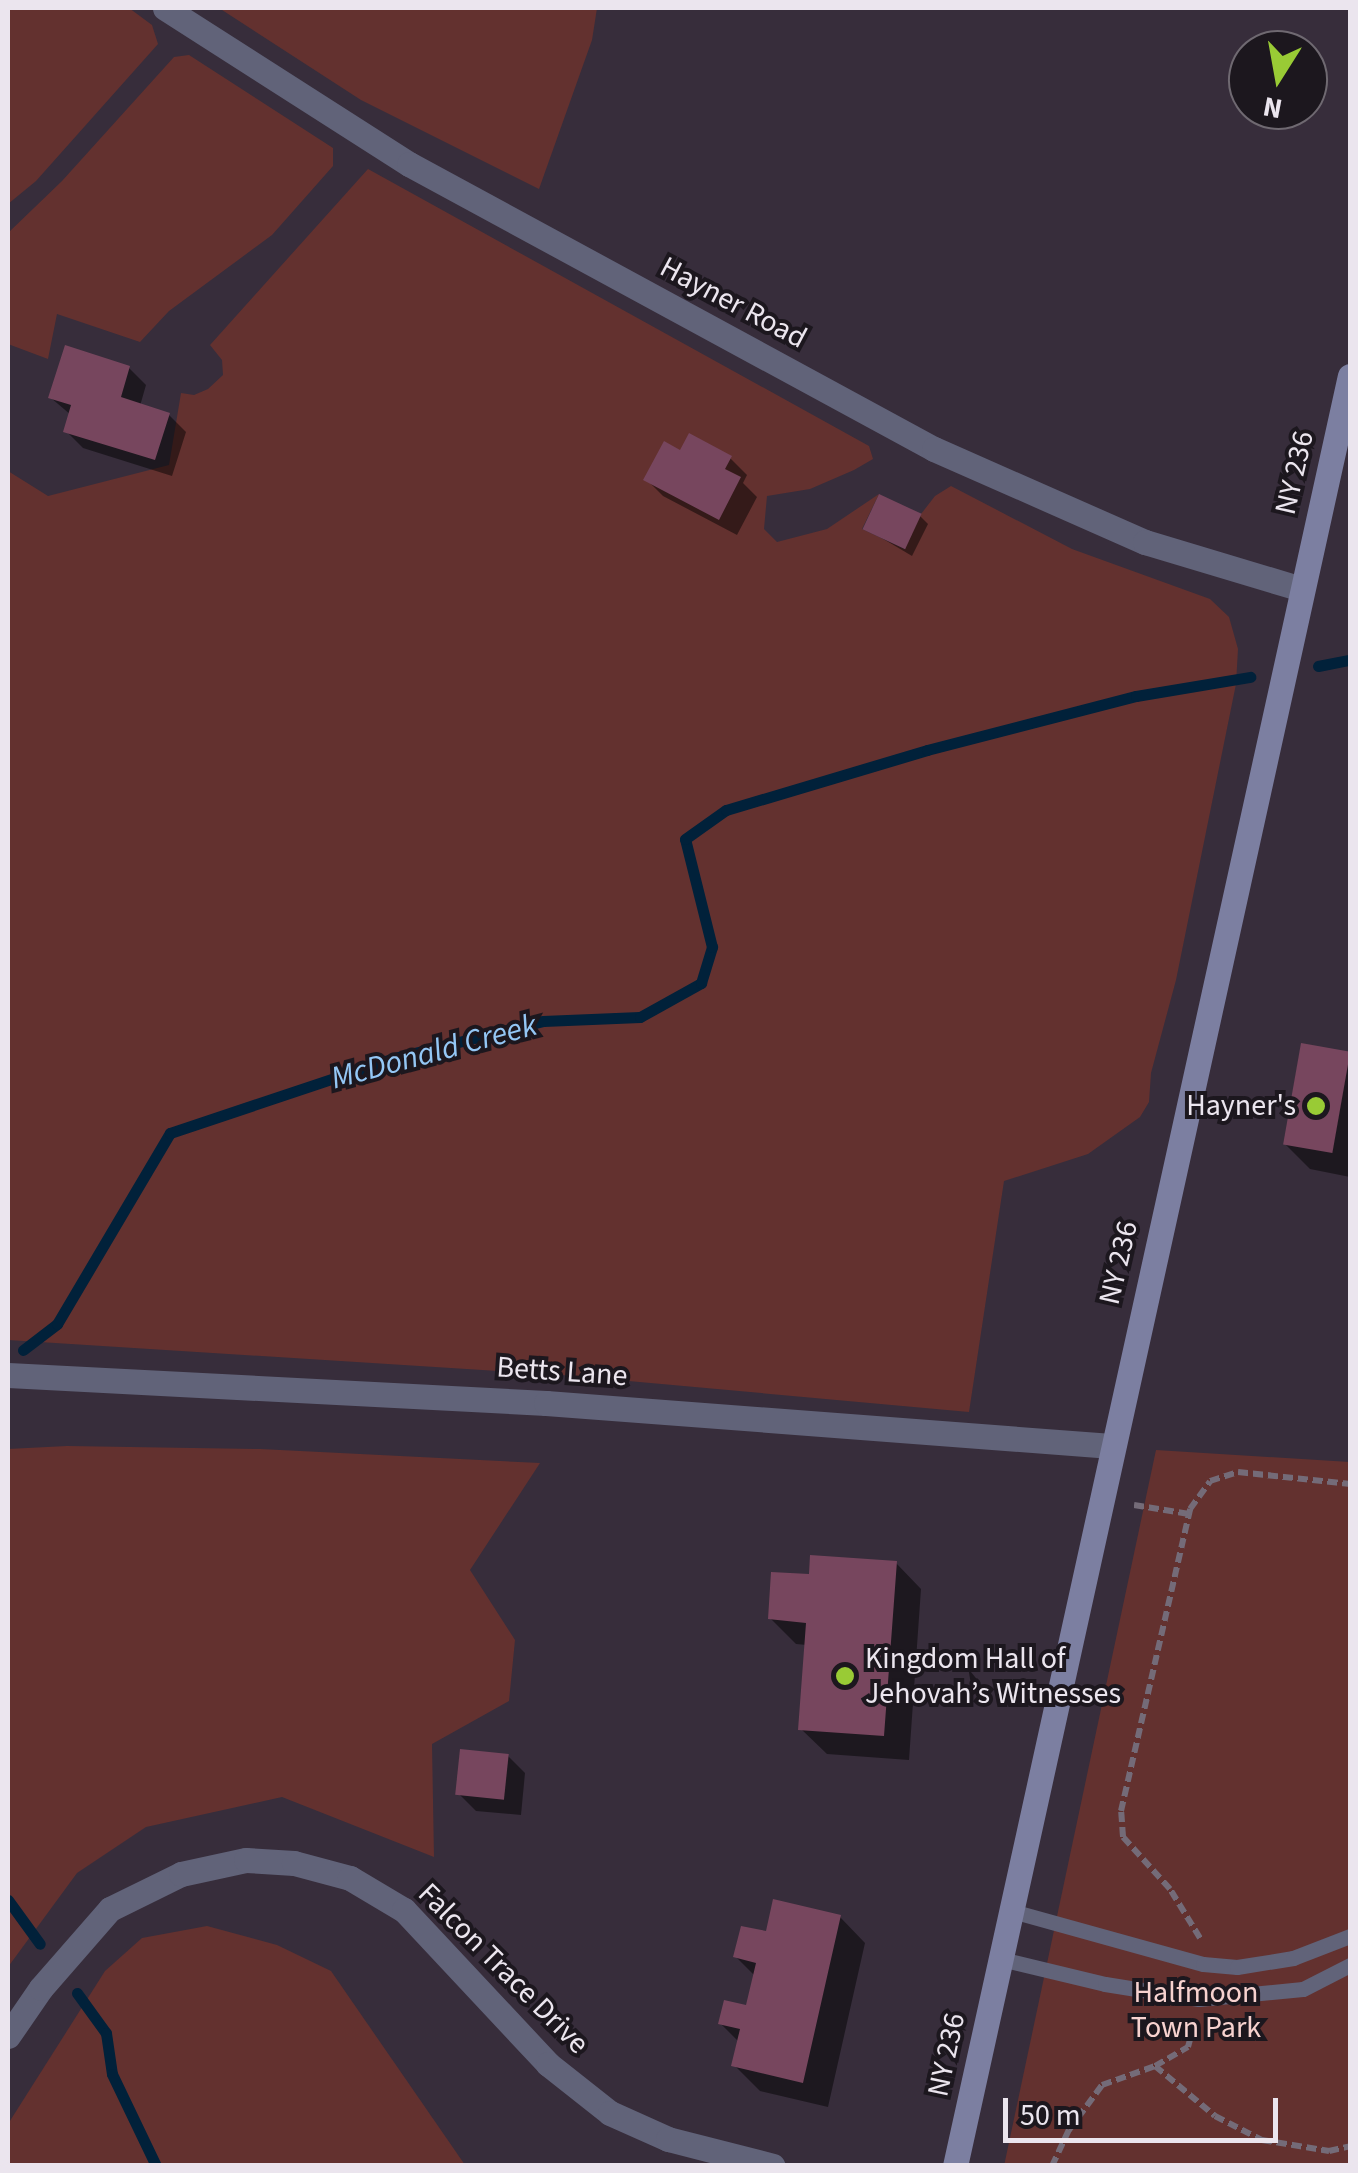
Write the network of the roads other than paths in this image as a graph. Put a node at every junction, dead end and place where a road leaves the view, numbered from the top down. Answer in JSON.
{"nodes":[{"id":1,"x":164,"y":8,"type":"edge"},
{"id":2,"x":1350,"y":376,"type":"edge"},
{"id":3,"x":1302,"y":589,"type":"junction"},
{"id":4,"x":8,"y":1376,"type":"edge"},
{"id":5,"x":1111,"y":1446,"type":"junction"},
{"id":6,"x":1012,"y":1911,"type":"junction"},
{"id":7,"x":1350,"y":1936,"type":"edge"},
{"id":8,"x":1001,"y":1960,"type":"junction"},
{"id":9,"x":1350,"y":1964,"type":"edge"},
{"id":10,"x":8,"y":2036,"type":"edge"},
{"id":11,"x":773,"y":2166,"type":"edge"},
{"id":12,"x":956,"y":2166,"type":"edge"}],
"edges":[{"from":1,"to":3,"type":"street","name":"Hayner Road"},
{"from":2,"to":3,"type":"main road","name":"NY 236","number":"NY 236"},
{"from":3,"to":5,"type":"main road","name":"NY 236","number":"NY 236"},
{"from":4,"to":5,"type":"street","name":"Betts Lane"},
{"from":5,"to":6,"type":"main road","name":"NY 236","number":"NY 236"},
{"from":6,"to":7,"type":"lane"},
{"from":6,"to":8,"type":"main road","name":"NY 236","number":"NY 236"},
{"from":8,"to":9,"type":"lane"},
{"from":8,"to":12,"type":"main road","name":"NY 236","number":"NY 236"},
{"from":10,"to":11,"type":"street","name":"Falcon Trace Drive"}]}
